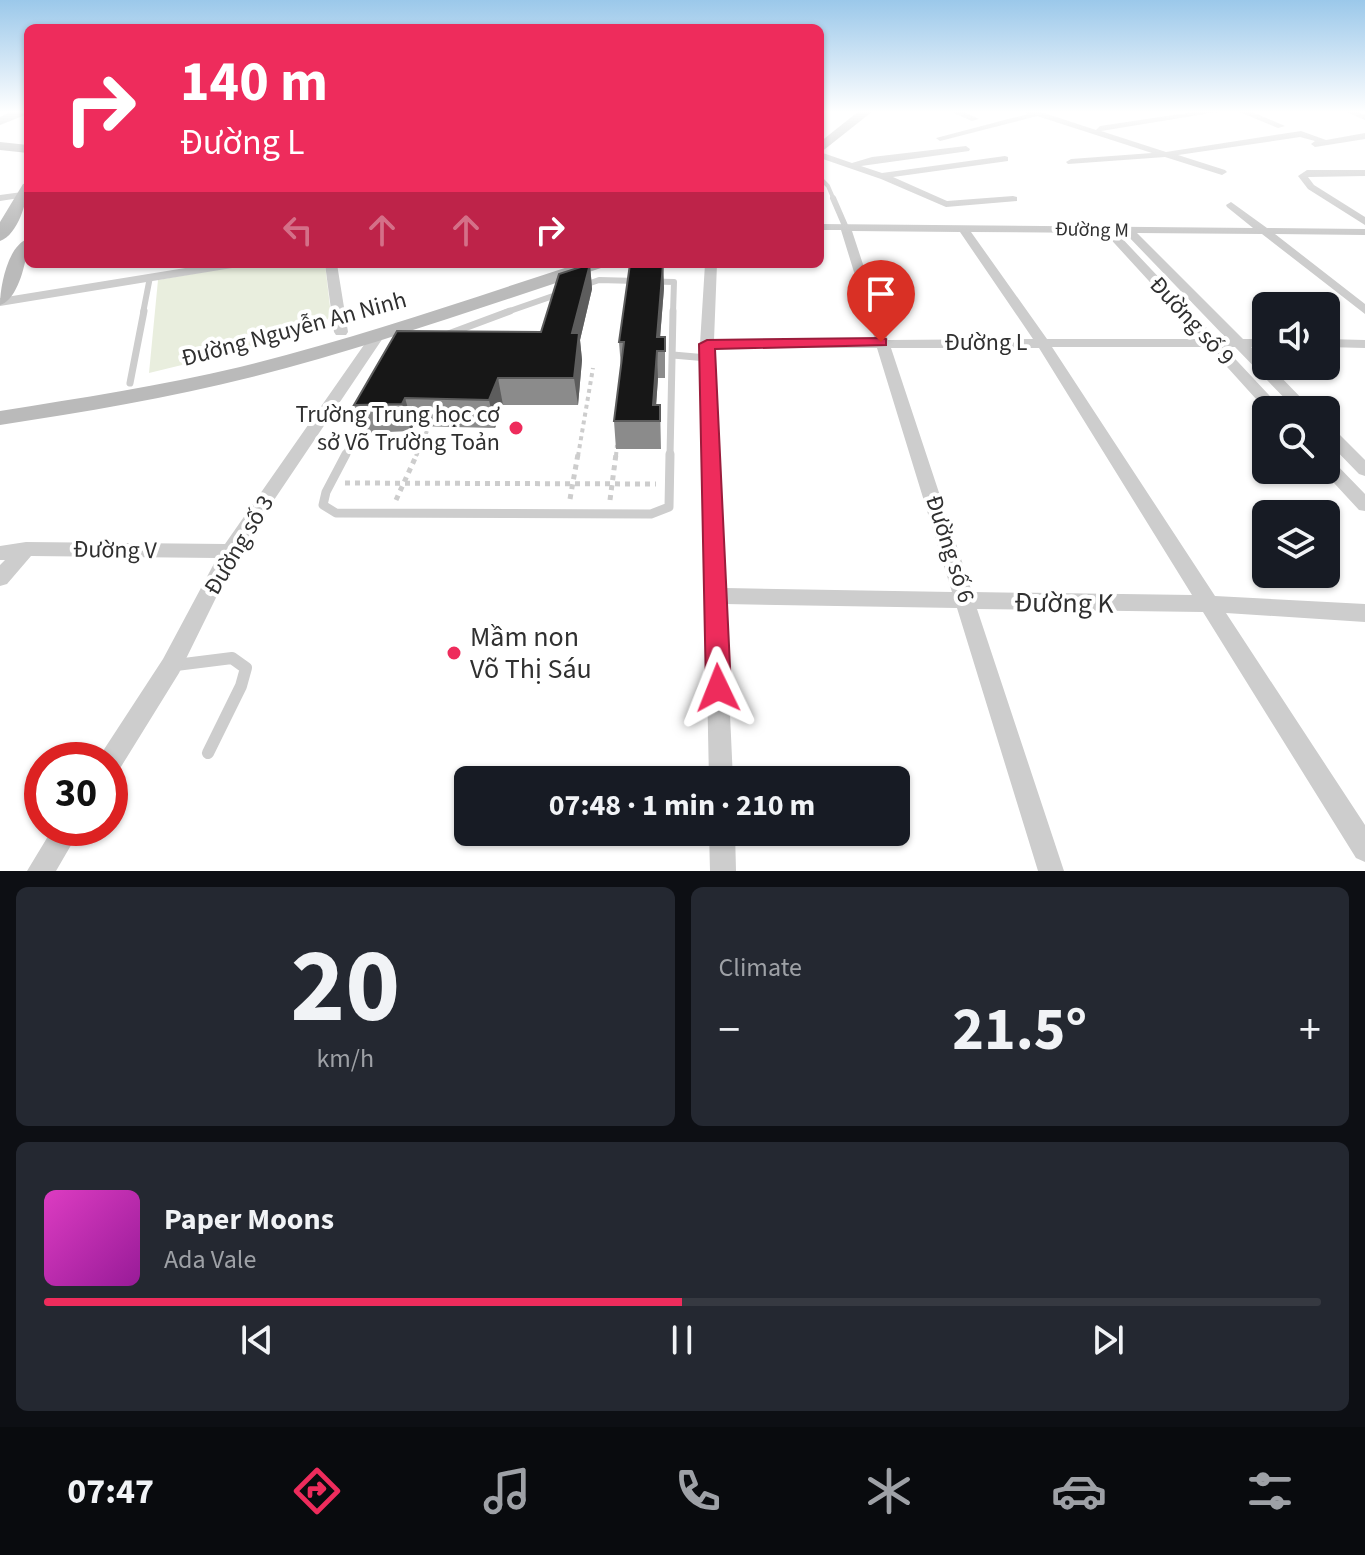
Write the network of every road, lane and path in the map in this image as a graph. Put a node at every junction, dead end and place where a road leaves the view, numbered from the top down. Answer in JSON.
{"nodes":[{"id":1,"x":943,"y":152,"type":"edge"},
{"id":2,"x":1162,"y":152,"type":"edge"},
{"id":3,"x":1185,"y":152,"type":"edge"},
{"id":4,"x":1252,"y":152,"type":"edge"},
{"id":5,"x":824,"y":154,"type":"edge"},
{"id":6,"x":1169,"y":154,"type":"junction"},
{"id":7,"x":1005,"y":159,"type":"dead end"},
{"id":8,"x":1188,"y":160,"type":"junction"},
{"id":9,"x":1071,"y":162,"type":"dead end"},
{"id":10,"x":852,"y":166,"type":"junction"},
{"id":11,"x":1222,"y":172,"type":"dead end"},
{"id":12,"x":1365,"y":173,"type":"edge"},
{"id":13,"x":881,"y":176,"type":"junction"},
{"id":14,"x":824,"y":182,"type":"edge"},
{"id":15,"x":24,"y":192,"type":"edge"},
{"id":16,"x":24,"y":195,"type":"edge"},
{"id":17,"x":0,"y":198,"type":"edge"},
{"id":18,"x":1013,"y":199,"type":"dead end"},
{"id":19,"x":1231,"y":205,"type":"dead end"},
{"id":20,"x":1365,"y":222,"type":"edge"},
{"id":21,"x":824,"y":227,"type":"edge"},
{"id":22,"x":846,"y":228,"type":"junction"},
{"id":23,"x":964,"y":229,"type":"junction"},
{"id":24,"x":1109,"y":231,"type":"junction"},
{"id":25,"x":1129,"y":231,"type":"junction"},
{"id":26,"x":24,"y":232,"type":"edge"},
{"id":27,"x":1365,"y":232,"type":"edge"},
{"id":28,"x":1267,"y":233,"type":"junction"},
{"id":29,"x":0,"y":235,"type":"edge"},
{"id":30,"x":24,"y":252,"type":"edge"},
{"id":31,"x":186,"y":268,"type":"edge"},
{"id":32,"x":332,"y":268,"type":"edge"},
{"id":33,"x":543,"y":268,"type":"edge"},
{"id":34,"x":583,"y":268,"type":"edge"},
{"id":35,"x":711,"y":268,"type":"edge"},
{"id":36,"x":151,"y":271,"type":"edge"},
{"id":37,"x":0,"y":300,"type":"edge"},
{"id":38,"x":1365,"y":310,"type":"edge"},
{"id":39,"x":378,"y":335,"type":"junction"},
{"id":40,"x":344,"y":338,"type":"junction"},
{"id":41,"x":881,"y":342,"type":"junction"},
{"id":42,"x":1042,"y":342,"type":"junction"},
{"id":43,"x":1212,"y":343,"type":"junction"},
{"id":44,"x":1237,"y":343,"type":"junction"},
{"id":45,"x":1252,"y":343,"type":"edge"},
{"id":46,"x":1340,"y":343,"type":"edge"},
{"id":47,"x":1365,"y":344,"type":"edge"},
{"id":48,"x":707,"y":351,"type":"junction"},
{"id":49,"x":673,"y":355,"type":"junction"},
{"id":50,"x":593,"y":368,"type":"dead end"},
{"id":51,"x":130,"y":383,"type":"junction"},
{"id":52,"x":1262,"y":396,"type":"edge"},
{"id":53,"x":1291,"y":396,"type":"edge"},
{"id":54,"x":0,"y":402,"type":"edge"},
{"id":55,"x":0,"y":418,"type":"edge"},
{"id":56,"x":427,"y":431,"type":"dead end"},
{"id":57,"x":618,"y":439,"type":"edge"},
{"id":58,"x":1340,"y":445,"type":"edge"},
{"id":59,"x":1365,"y":470,"type":"edge"},
{"id":60,"x":1340,"y":479,"type":"edge"},
{"id":61,"x":330,"y":483,"type":"junction"},
{"id":62,"x":404,"y":483,"type":"junction"},
{"id":63,"x":572,"y":483,"type":"junction"},
{"id":64,"x":613,"y":484,"type":"junction"},
{"id":65,"x":671,"y":484,"type":"junction"},
{"id":66,"x":1365,"y":505,"type":"edge"},
{"id":67,"x":390,"y":513,"type":"junction"},
{"id":68,"x":567,"y":514,"type":"junction"},
{"id":69,"x":608,"y":514,"type":"junction"},
{"id":70,"x":26,"y":549,"type":"junction"},
{"id":71,"x":230,"y":551,"type":"junction"},
{"id":72,"x":0,"y":553,"type":"edge"},
{"id":73,"x":0,"y":578,"type":"edge"},
{"id":74,"x":716,"y":596,"type":"junction"},
{"id":75,"x":967,"y":602,"type":"junction"},
{"id":76,"x":1210,"y":604,"type":"junction"},
{"id":77,"x":1365,"y":613,"type":"edge"},
{"id":78,"x":171,"y":666,"type":"junction"},
{"id":79,"x":123,"y":742,"type":"edge"},
{"id":80,"x":208,"y":753,"type":"dead end"},
{"id":81,"x":721,"y":766,"type":"edge"},
{"id":82,"x":56,"y":846,"type":"edge"},
{"id":83,"x":722,"y":846,"type":"edge"},
{"id":84,"x":1365,"y":849,"type":"edge"},
{"id":85,"x":40,"y":871,"type":"edge"},
{"id":86,"x":723,"y":871,"type":"edge"},
{"id":87,"x":1051,"y":871,"type":"edge"}],
"edges":[{"from":1,"to":10,"type":"street"},
{"from":2,"to":6,"type":"street"},
{"from":3,"to":6,"type":"street"},
{"from":4,"to":8,"type":"street"},
{"from":5,"to":10,"type":"street"},
{"from":6,"to":8,"type":"street"},
{"from":6,"to":9,"type":"street"},
{"from":7,"to":13,"type":"street"},
{"from":8,"to":11,"type":"street"},
{"from":10,"to":13,"type":"street"},
{"from":12,"to":20,"type":"street"},
{"from":13,"to":18,"type":"street"},
{"from":14,"to":22,"type":"lane"},
{"from":15,"to":17,"type":"street"},
{"from":16,"to":29,"type":"main road"},
{"from":19,"to":28,"type":"street"},
{"from":21,"to":22,"type":"street","name":"Đường M"},
{"from":22,"to":23,"type":"street","name":"Đường M"},
{"from":22,"to":41,"type":"street","name":"Đường số 6"},
{"from":23,"to":24,"type":"street","name":"Đường M"},
{"from":23,"to":42,"type":"street"},
{"from":24,"to":25,"type":"street","name":"Đường M"},
{"from":24,"to":43,"type":"street","name":"Đường số 9"},
{"from":25,"to":28,"type":"street","name":"Đường M"},
{"from":25,"to":44,"type":"street","name":"Đường số 9"},
{"from":26,"to":29,"type":"main road"},
{"from":27,"to":28,"type":"street","name":"Đường M"},
{"from":28,"to":38,"type":"street"},
{"from":30,"to":37,"type":"main road"},
{"from":31,"to":36,"type":"street"},
{"from":32,"to":40,"type":"street"},
{"from":33,"to":40,"type":"main road","name":"Đường Nguyễn An Ninh"},
{"from":34,"to":39,"type":"main road","name":"Đường Nguyễn An Ninh"},
{"from":35,"to":48,"type":"street"},
{"from":36,"to":37,"type":"street"},
{"from":36,"to":51,"type":"lane"},
{"from":39,"to":40,"type":"main road","name":"Đường Nguyễn An Ninh"},
{"from":39,"to":71,"type":"street","name":"Đường số 3"},
{"from":40,"to":51,"type":"main road","name":"Đường Nguyễn An Ninh"},
{"from":40,"to":55,"type":"main road","name":"Đường Nguyễn An Ninh"},
{"from":41,"to":42,"type":"street","name":"Đường L"},
{"from":41,"to":48,"type":"street","name":"Đường L"},
{"from":41,"to":75,"type":"street","name":"Đường số 6"},
{"from":42,"to":43,"type":"street","name":"Đường L"},
{"from":42,"to":76,"type":"street"},
{"from":43,"to":44,"type":"street","name":"Đường L"},
{"from":43,"to":52,"type":"street","name":"Đường số 9"},
{"from":44,"to":45,"type":"street","name":"Đường L"},
{"from":44,"to":53,"type":"street","name":"Đường số 9"},
{"from":46,"to":47,"type":"street"},
{"from":48,"to":49,"type":"lane"},
{"from":48,"to":74,"type":"street"},
{"from":49,"to":61,"type":"lane"},
{"from":49,"to":65,"type":"lane"},
{"from":50,"to":63,"type":"path"},
{"from":51,"to":54,"type":"main road","name":"Đường Nguyễn An Ninh"},
{"from":56,"to":62,"type":"path"},
{"from":57,"to":64,"type":"path"},
{"from":58,"to":59,"type":"street"},
{"from":60,"to":66,"type":"street"},
{"from":61,"to":62,"type":"path"},
{"from":61,"to":67,"type":"lane"},
{"from":62,"to":63,"type":"path"},
{"from":62,"to":67,"type":"path"},
{"from":63,"to":64,"type":"path"},
{"from":63,"to":68,"type":"path"},
{"from":64,"to":65,"type":"path"},
{"from":64,"to":69,"type":"path"},
{"from":65,"to":69,"type":"lane"},
{"from":67,"to":68,"type":"lane"},
{"from":68,"to":69,"type":"lane"},
{"from":70,"to":71,"type":"street","name":"Đường V"},
{"from":70,"to":72,"type":"street","name":"Đường V"},
{"from":70,"to":73,"type":"street"},
{"from":71,"to":78,"type":"street","name":"Đường số 3"},
{"from":74,"to":75,"type":"street","name":"Đường K"},
{"from":74,"to":81,"type":"street"},
{"from":75,"to":76,"type":"street","name":"Đường K"},
{"from":75,"to":87,"type":"street","name":"Đường số 6"},
{"from":76,"to":77,"type":"street","name":"Đường K"},
{"from":76,"to":84,"type":"street"},
{"from":78,"to":79,"type":"street","name":"Đường số 3"},
{"from":78,"to":80,"type":"lane"},
{"from":82,"to":85,"type":"street"},
{"from":83,"to":86,"type":"street"}]}
